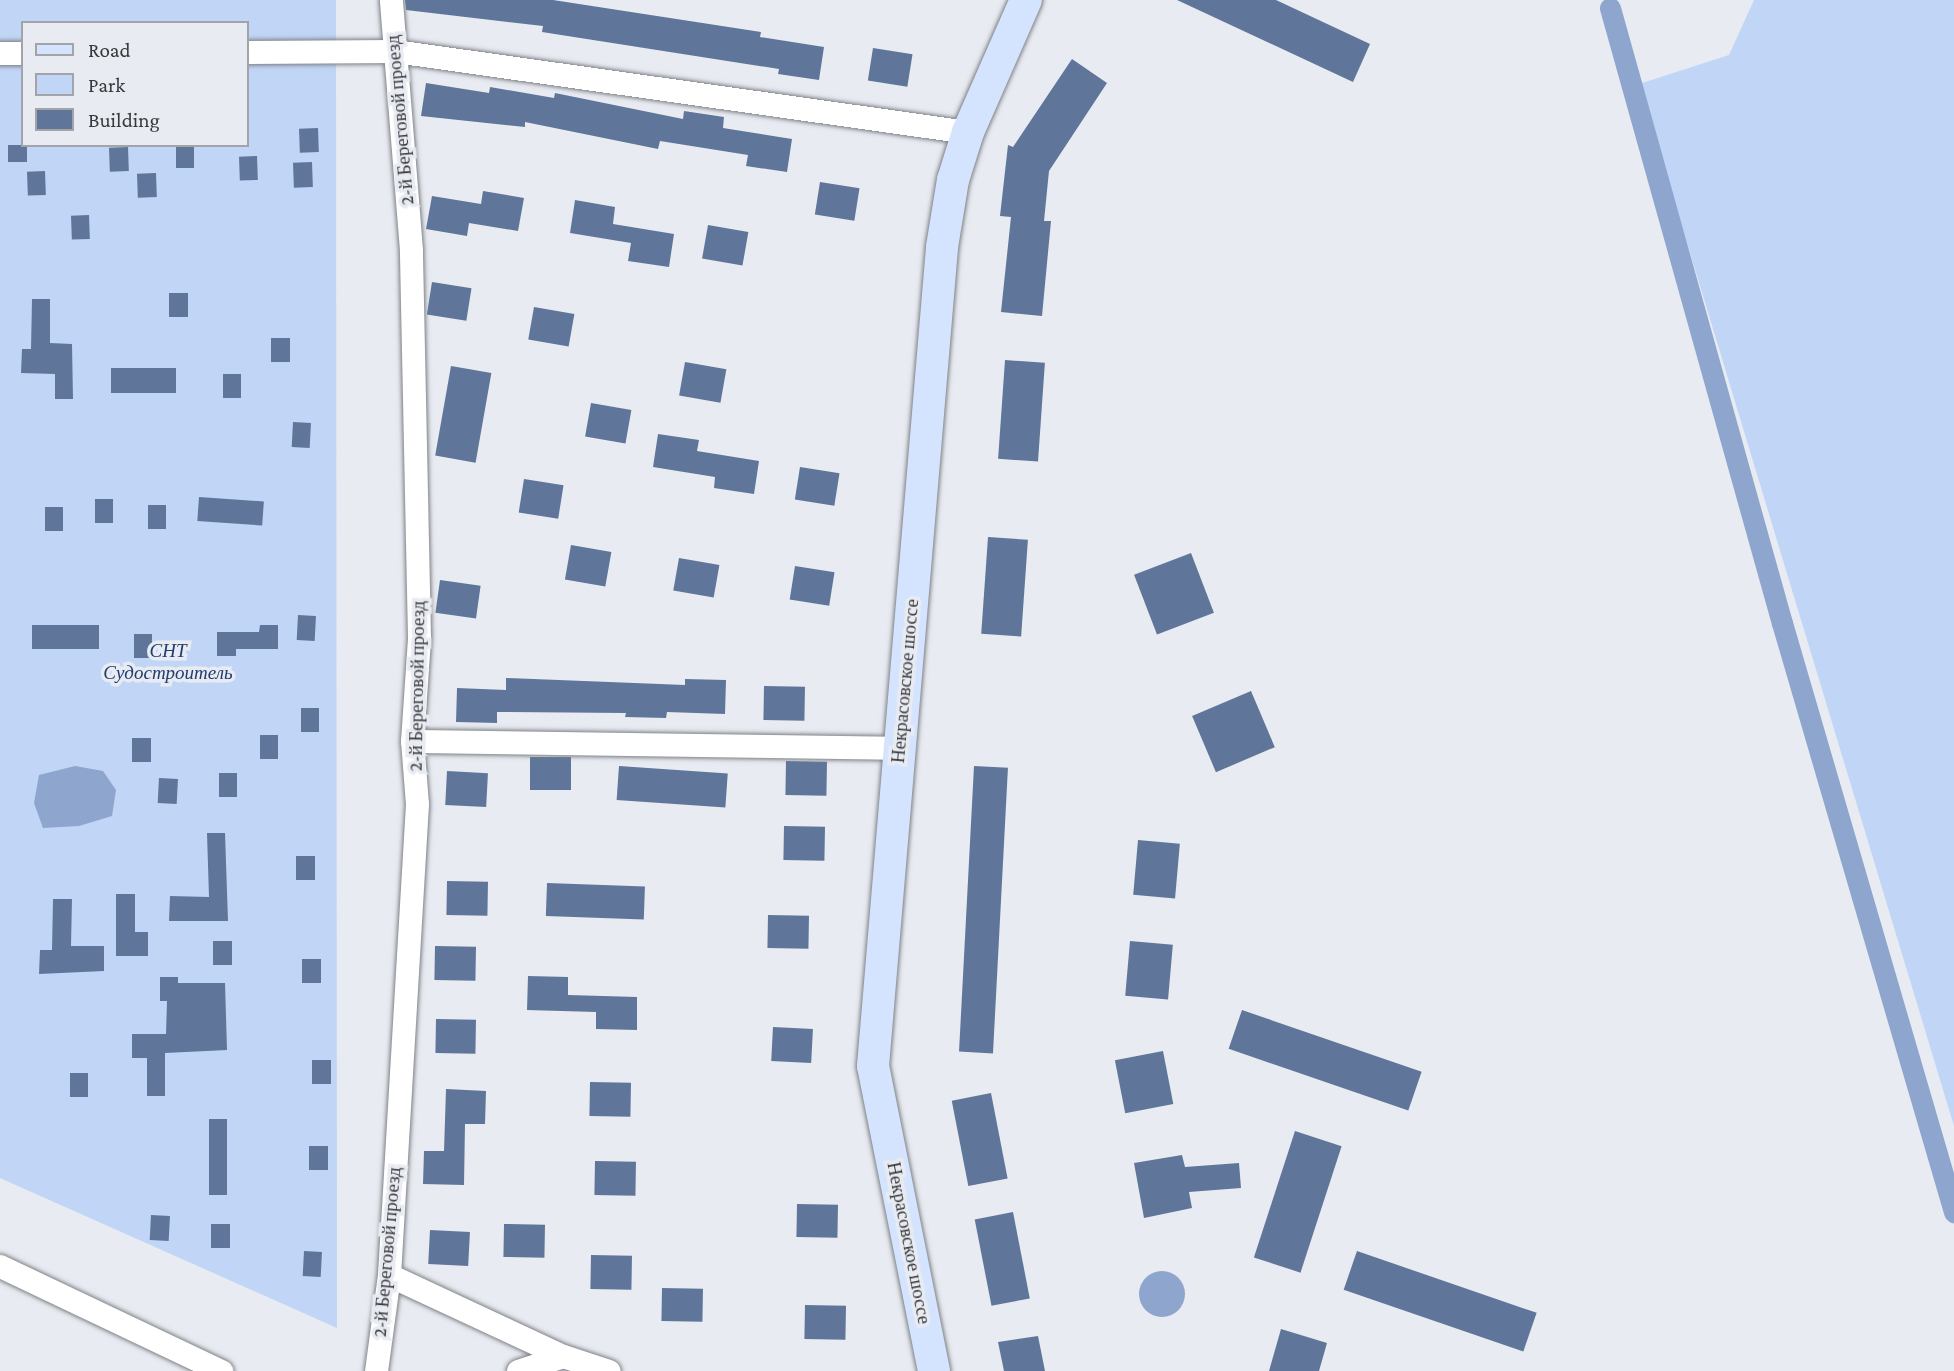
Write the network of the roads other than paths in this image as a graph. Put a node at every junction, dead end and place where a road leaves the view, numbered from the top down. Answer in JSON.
{"nodes":[{"id":1,"x":391,"y":0,"type":"edge"},
{"id":2,"x":1026,"y":0,"type":"edge"},
{"id":3,"x":395,"y":51,"type":"junction"},
{"id":4,"x":248,"y":52,"type":"edge"},
{"id":5,"x":0,"y":53,"type":"edge"},
{"id":6,"x":21,"y":53,"type":"edge"},
{"id":7,"x":968,"y":132,"type":"junction"},
{"id":8,"x":412,"y":741,"type":"junction"},
{"id":9,"x":899,"y":748,"type":"junction"},
{"id":10,"x":0,"y":1266,"type":"edge"},
{"id":11,"x":388,"y":1275,"type":"junction"},
{"id":12,"x":563,"y":1356,"type":"junction"},
{"id":13,"x":221,"y":1371,"type":"edge"},
{"id":14,"x":376,"y":1371,"type":"edge"},
{"id":15,"x":518,"y":1371,"type":"edge"},
{"id":16,"x":609,"y":1371,"type":"edge"},
{"id":17,"x":934,"y":1371,"type":"edge"}],
"edges":[{"from":1,"to":3,"type":"street","name":"2-й Береговой проезд"},
{"from":2,"to":7,"type":"main road","name":"Некрасовское шоссе"},
{"from":3,"to":4,"type":"street"},
{"from":3,"to":7,"type":"street"},
{"from":3,"to":8,"type":"street","name":"2-й Береговой проезд"},
{"from":5,"to":6,"type":"street"},
{"from":7,"to":9,"type":"main road","name":"Некрасовское шоссе"},
{"from":8,"to":9,"type":"street"},
{"from":8,"to":11,"type":"street","name":"2-й Береговой проезд"},
{"from":9,"to":17,"type":"main road","name":"Некрасовское шоссе"},
{"from":10,"to":13,"type":"street"},
{"from":11,"to":12,"type":"street"},
{"from":11,"to":14,"type":"street","name":"2-й Береговой проезд"},
{"from":12,"to":15,"type":"street"},
{"from":12,"to":16,"type":"street"}]}
